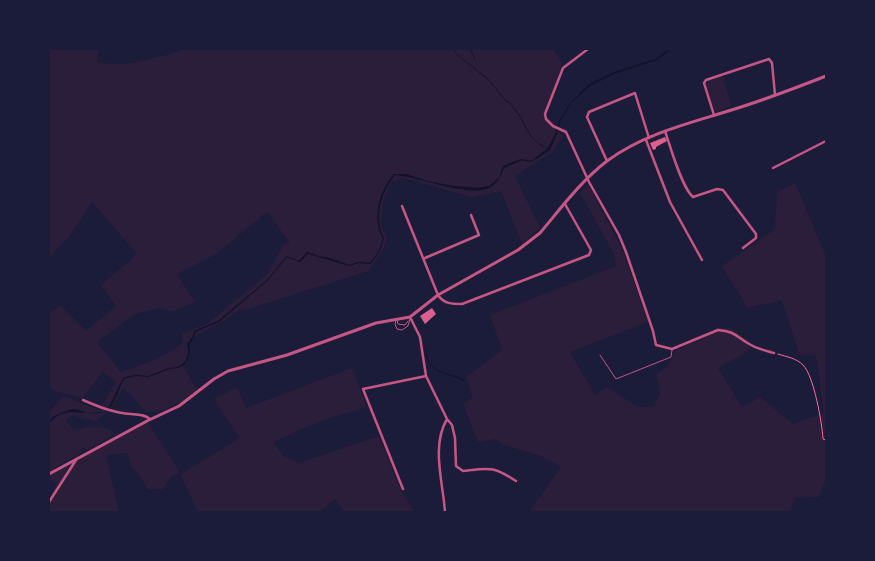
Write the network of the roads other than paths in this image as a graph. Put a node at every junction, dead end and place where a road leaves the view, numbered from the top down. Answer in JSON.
{"nodes":[{"id":1,"x":588,"y":49,"type":"edge"},
{"id":2,"x":826,"y":76,"type":"edge"},
{"id":3,"x":775,"y":95,"type":"junction"},
{"id":4,"x":714,"y":114,"type":"junction"},
{"id":5,"x":665,"y":131,"type":"junction"},
{"id":6,"x":648,"y":139,"type":"junction"},
{"id":7,"x":826,"y":141,"type":"edge"},
{"id":8,"x":608,"y":161,"type":"junction"},
{"id":9,"x":773,"y":168,"type":"dead end"},
{"id":10,"x":588,"y":179,"type":"junction"},
{"id":11,"x":565,"y":204,"type":"junction"},
{"id":12,"x":402,"y":206,"type":"dead end"},
{"id":13,"x":471,"y":215,"type":"dead end"},
{"id":14,"x":743,"y":248,"type":"dead end"},
{"id":15,"x":425,"y":258,"type":"junction"},
{"id":16,"x":702,"y":260,"type":"dead end"},
{"id":17,"x":438,"y":295,"type":"junction"},
{"id":18,"x":410,"y":317,"type":"junction"},
{"id":19,"x":396,"y":320,"type":"junction"},
{"id":20,"x":672,"y":349,"type":"junction"},
{"id":21,"x":774,"y":353,"type":"road end"},
{"id":22,"x":600,"y":355,"type":"dead end"},
{"id":23,"x":426,"y":376,"type":"junction"},
{"id":24,"x":83,"y":400,"type":"dead end"},
{"id":25,"x":151,"y":419,"type":"junction"},
{"id":26,"x":447,"y":419,"type":"junction"},
{"id":27,"x":76,"y":460,"type":"junction"},
{"id":28,"x":49,"y":474,"type":"edge"},
{"id":29,"x":516,"y":481,"type":"dead end"},
{"id":30,"x":403,"y":490,"type":"dead end"},
{"id":31,"x":49,"y":502,"type":"edge"},
{"id":32,"x":445,"y":512,"type":"edge"}],
"edges":[{"from":1,"to":10,"type":"street"},
{"from":2,"to":3,"type":"street"},
{"from":3,"to":4,"type":"street"},
{"from":3,"to":4,"type":"street"},
{"from":4,"to":5,"type":"street"},
{"from":5,"to":6,"type":"street"},
{"from":5,"to":14,"type":"street"},
{"from":6,"to":8,"type":"street"},
{"from":6,"to":8,"type":"street"},
{"from":6,"to":16,"type":"street"},
{"from":7,"to":9,"type":"street"},
{"from":8,"to":10,"type":"street"},
{"from":10,"to":11,"type":"street"},
{"from":10,"to":20,"type":"street"},
{"from":11,"to":17,"type":"street"},
{"from":11,"to":17,"type":"street"},
{"from":12,"to":15,"type":"street"},
{"from":13,"to":15,"type":"street"},
{"from":15,"to":17,"type":"street"},
{"from":17,"to":18,"type":"street"},
{"from":18,"to":19,"type":"street"},
{"from":18,"to":19,"type":"lane"},
{"from":18,"to":23,"type":"street"},
{"from":19,"to":25,"type":"street"},
{"from":20,"to":21,"type":"street"},
{"from":20,"to":22,"type":"lane"},
{"from":23,"to":26,"type":"street"},
{"from":23,"to":30,"type":"street"},
{"from":24,"to":25,"type":"street"},
{"from":25,"to":27,"type":"street"},
{"from":26,"to":29,"type":"street"},
{"from":26,"to":32,"type":"street"},
{"from":27,"to":28,"type":"street"},
{"from":27,"to":31,"type":"street"}]}
